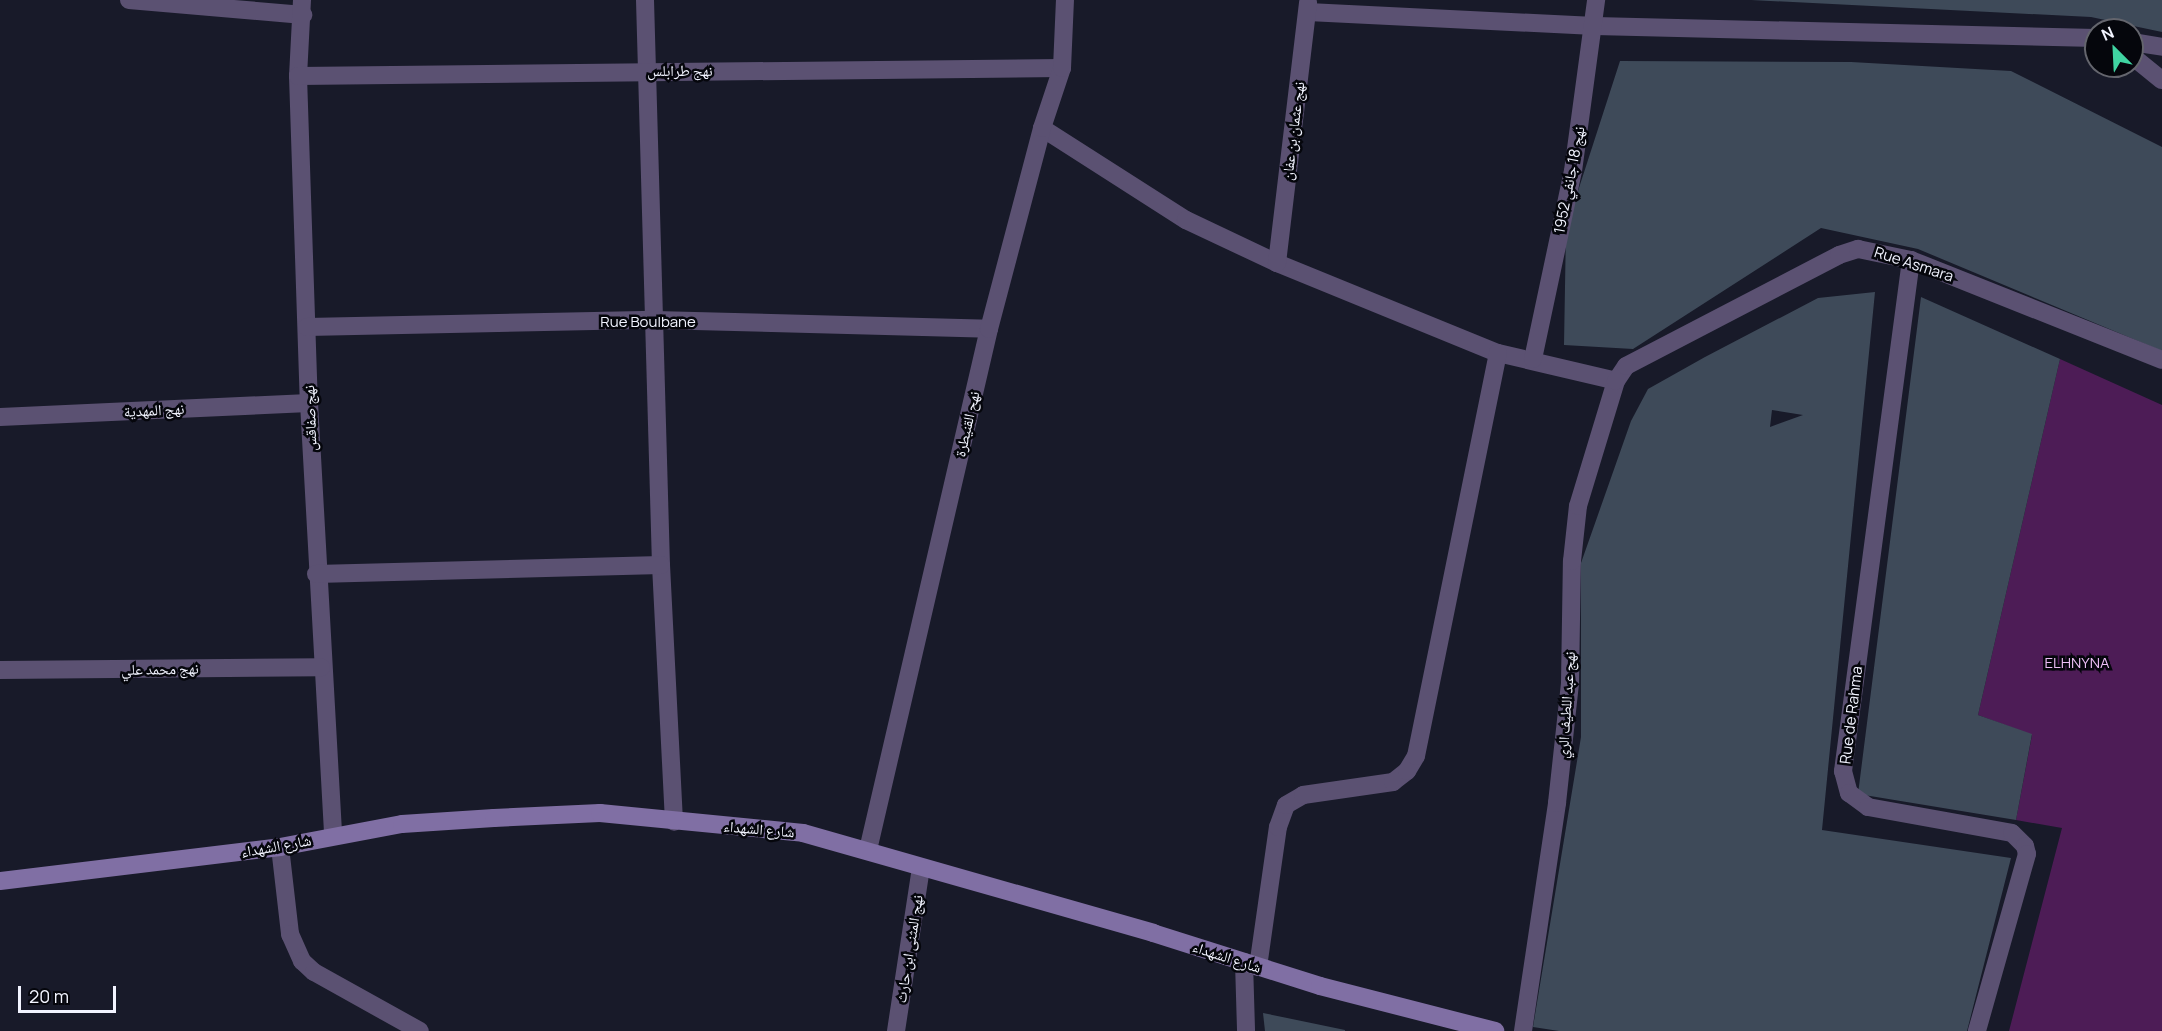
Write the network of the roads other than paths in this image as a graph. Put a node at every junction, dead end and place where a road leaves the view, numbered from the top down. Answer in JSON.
{"nodes":[{"id":1,"x":129,"y":0,"type":"edge"},
{"id":2,"x":645,"y":0,"type":"edge"},
{"id":3,"x":1065,"y":0,"type":"edge"},
{"id":4,"x":1596,"y":0,"type":"edge"},
{"id":5,"x":1308,"y":6,"type":"edge"},
{"id":6,"x":302,"y":8,"type":"edge"},
{"id":7,"x":1595,"y":26,"type":"junction"},
{"id":8,"x":2084,"y":38,"type":"edge"},
{"id":9,"x":2144,"y":44,"type":"edge"},
{"id":10,"x":2162,"y":47,"type":"edge"},
{"id":11,"x":2144,"y":66,"type":"edge"},
{"id":12,"x":1062,"y":68,"type":"junction"},
{"id":13,"x":648,"y":71,"type":"junction"},
{"id":14,"x":298,"y":76,"type":"junction"},
{"id":15,"x":2162,"y":80,"type":"edge"},
{"id":16,"x":1042,"y":128,"type":"junction"},
{"id":17,"x":1911,"y":260,"type":"junction"},
{"id":18,"x":1277,"y":263,"type":"junction"},
{"id":19,"x":655,"y":320,"type":"junction"},
{"id":20,"x":308,"y":327,"type":"junction"},
{"id":21,"x":990,"y":328,"type":"junction"},
{"id":22,"x":1498,"y":352,"type":"junction"},
{"id":23,"x":1533,"y":359,"type":"junction"},
{"id":24,"x":2162,"y":360,"type":"edge"},
{"id":25,"x":1616,"y":381,"type":"junction"},
{"id":26,"x":309,"y":403,"type":"junction"},
{"id":27,"x":0,"y":416,"type":"edge"},
{"id":28,"x":661,"y":565,"type":"junction"},
{"id":29,"x":316,"y":574,"type":"junction"},
{"id":30,"x":321,"y":667,"type":"junction"},
{"id":31,"x":0,"y":670,"type":"edge"},
{"id":32,"x":674,"y":822,"type":"junction"},
{"id":33,"x":333,"y":835,"type":"junction"},
{"id":34,"x":280,"y":847,"type":"junction"},
{"id":35,"x":868,"y":850,"type":"junction"},
{"id":36,"x":921,"y":868,"type":"junction"},
{"id":37,"x":0,"y":881,"type":"edge"},
{"id":38,"x":1251,"y":965,"type":"junction"},
{"id":39,"x":1476,"y":1028,"type":"edge"},
{"id":40,"x":420,"y":1031,"type":"edge"},
{"id":41,"x":896,"y":1031,"type":"edge"},
{"id":42,"x":1246,"y":1031,"type":"edge"},
{"id":43,"x":1495,"y":1031,"type":"edge"},
{"id":44,"x":1523,"y":1031,"type":"edge"},
{"id":45,"x":1977,"y":1031,"type":"edge"}],
"edges":[{"from":1,"to":6,"type":"street"},
{"from":2,"to":13,"type":"street"},
{"from":3,"to":12,"type":"street","name":"نهح القنيطرة"},
{"from":4,"to":7,"type":"street","name":"نهج 18 جانفي 1952"},
{"from":5,"to":7,"type":"street"},
{"from":5,"to":18,"type":"street","name":"نهج عثمان بن عفان"},
{"from":6,"to":14,"type":"street","name":"نهج صفاقس"},
{"from":7,"to":8,"type":"street"},
{"from":7,"to":23,"type":"street","name":"نهج 18 جانفي 1952"},
{"from":9,"to":10,"type":"street"},
{"from":11,"to":15,"type":"street"},
{"from":12,"to":13,"type":"street","name":"نهج طرابلس"},
{"from":12,"to":16,"type":"street","name":"نهح القنيطرة"},
{"from":13,"to":14,"type":"street","name":"نهج طرابلس"},
{"from":13,"to":19,"type":"street"},
{"from":14,"to":20,"type":"street","name":"نهج صفاقس"},
{"from":16,"to":18,"type":"street"},
{"from":16,"to":21,"type":"street","name":"نهح القنيطرة"},
{"from":17,"to":24,"type":"street","name":"Rue Asmara"},
{"from":17,"to":25,"type":"street","name":"Rue Asmara"},
{"from":17,"to":45,"type":"street","name":"Rue de Rahma"},
{"from":18,"to":22,"type":"street"},
{"from":19,"to":20,"type":"street","name":"Rue Boulbane"},
{"from":19,"to":21,"type":"street","name":"Rue Boulbane"},
{"from":19,"to":28,"type":"street"},
{"from":20,"to":26,"type":"street","name":"نهج صفاقس"},
{"from":21,"to":35,"type":"street","name":"نهح القنيطرة"},
{"from":22,"to":23,"type":"street"},
{"from":22,"to":38,"type":"street"},
{"from":23,"to":25,"type":"street"},
{"from":25,"to":44,"type":"street","name":"نهج عبد اللطيف الري"},
{"from":26,"to":27,"type":"street","name":"نهج المهدية"},
{"from":26,"to":29,"type":"street","name":"نهج صفاقس"},
{"from":28,"to":29,"type":"street"},
{"from":28,"to":32,"type":"street"},
{"from":29,"to":30,"type":"street","name":"نهج صفاقس"},
{"from":30,"to":31,"type":"street","name":"نهج محمد علي"},
{"from":30,"to":33,"type":"street","name":"نهج صفاقس"},
{"from":32,"to":33,"type":"main road","name":"شارع الشهداء"},
{"from":32,"to":35,"type":"main road","name":"شارع الشهداء"},
{"from":33,"to":34,"type":"main road","name":"شارع الشهداء"},
{"from":34,"to":37,"type":"main road","name":"شارع الشهداء"},
{"from":34,"to":40,"type":"street"},
{"from":35,"to":36,"type":"main road","name":"شارع الشهداء"},
{"from":36,"to":38,"type":"main road","name":"شارع الشهداء"},
{"from":36,"to":41,"type":"street","name":"نهج المثنى ابن حارث"},
{"from":38,"to":39,"type":"main road","name":"شارع الشهداء"},
{"from":38,"to":42,"type":"street"},
{"from":39,"to":43,"type":"main road","name":"شارع الشهداء"}]}
